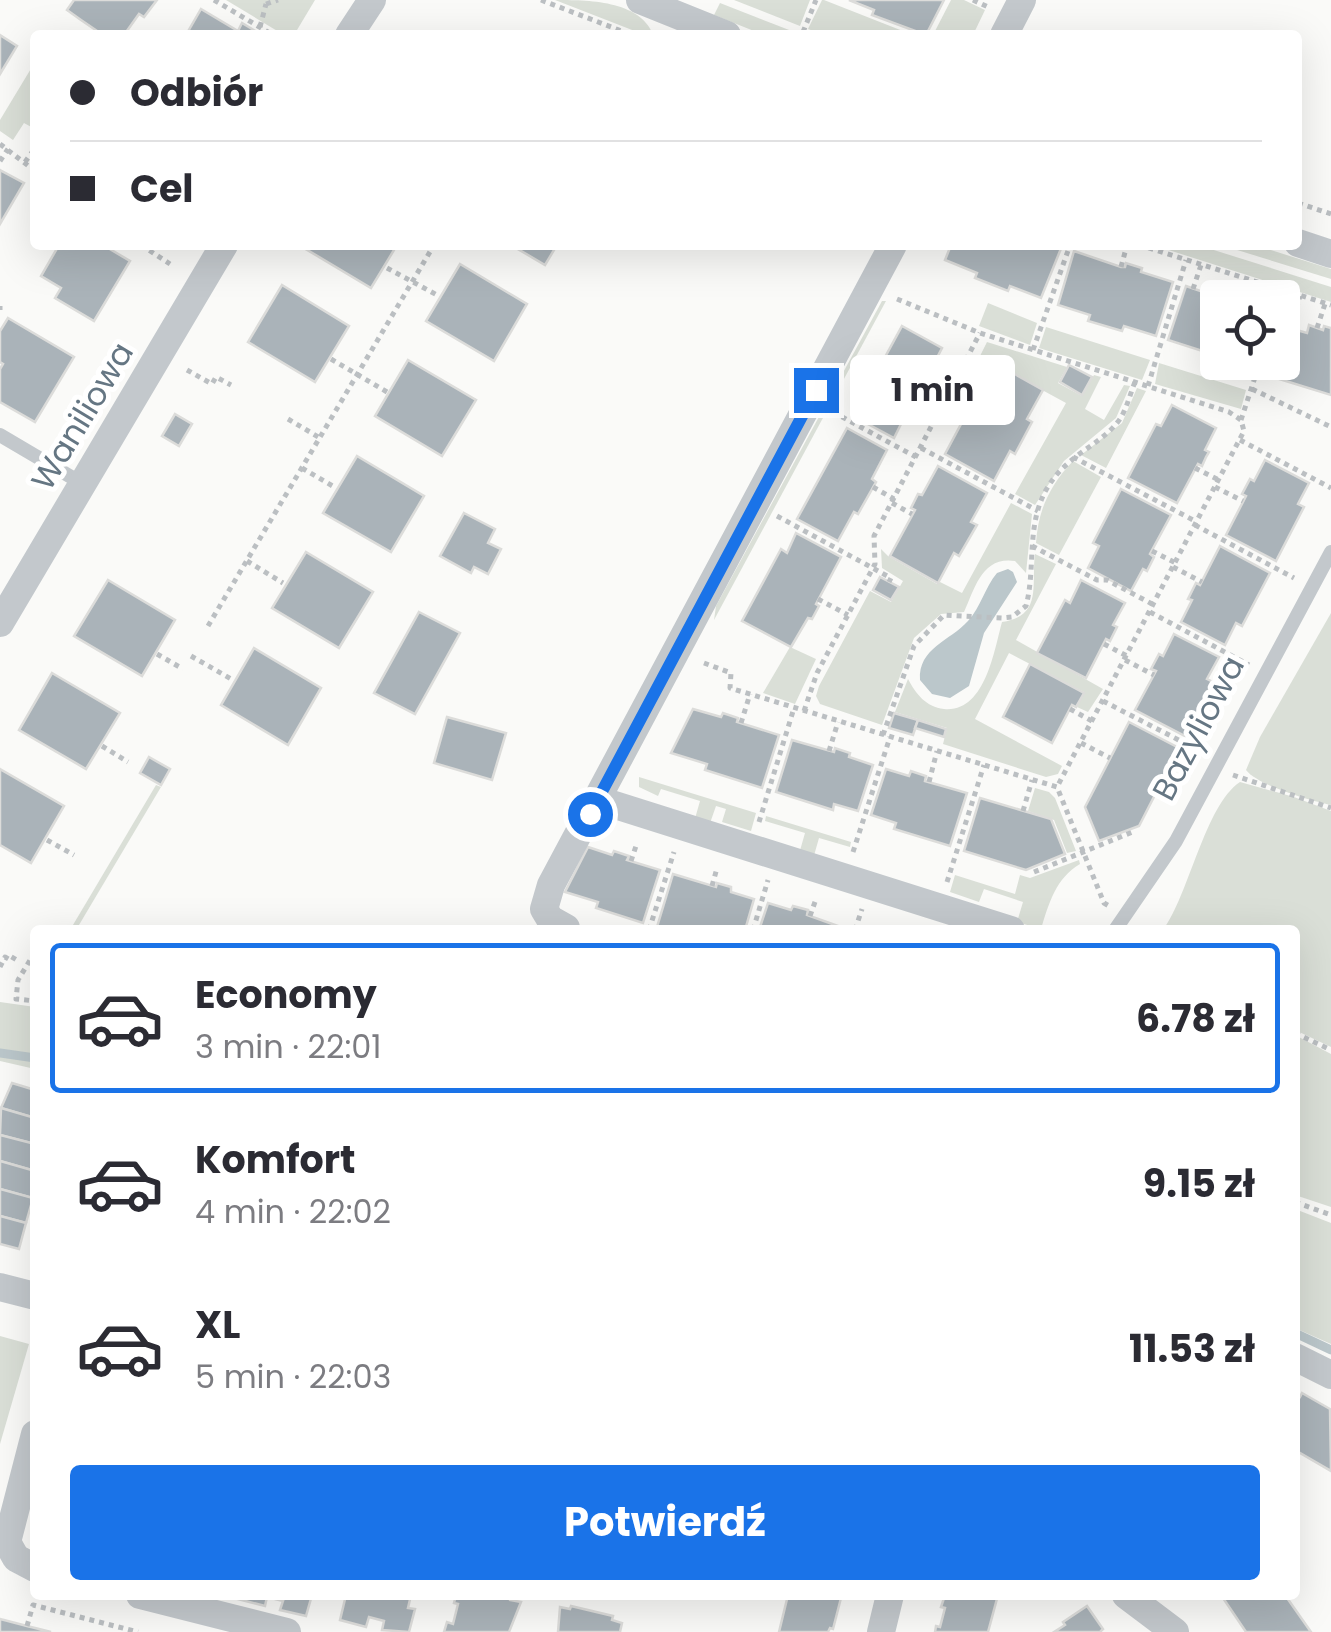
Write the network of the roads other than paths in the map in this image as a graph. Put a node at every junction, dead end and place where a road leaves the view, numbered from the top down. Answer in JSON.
{"nodes":[{"id":1,"x":372,"y":0,"type":"edge"},
{"id":2,"x":640,"y":0,"type":"edge"},
{"id":3,"x":1022,"y":0,"type":"edge"},
{"id":4,"x":353,"y":30,"type":"edge"},
{"id":5,"x":715,"y":30,"type":"edge"},
{"id":6,"x":1007,"y":30,"type":"edge"},
{"id":7,"x":1302,"y":244,"type":"edge"},
{"id":8,"x":221,"y":250,"type":"edge"},
{"id":9,"x":890,"y":250,"type":"edge"},
{"id":10,"x":1331,"y":254,"type":"edge"},
{"id":11,"x":0,"y":435,"type":"edge"},
{"id":12,"x":83,"y":484,"type":"junction"},
{"id":13,"x":1331,"y":552,"type":"edge"},
{"id":14,"x":0,"y":623,"type":"edge"},
{"id":15,"x":599,"y":800,"type":"junction"},
{"id":16,"x":560,"y":925,"type":"edge"},
{"id":17,"x":993,"y":925,"type":"edge"},
{"id":18,"x":1118,"y":925,"type":"edge"},
{"id":19,"x":0,"y":1287,"type":"edge"},
{"id":20,"x":30,"y":1295,"type":"edge"},
{"id":21,"x":1300,"y":1359,"type":"edge"},
{"id":22,"x":1331,"y":1375,"type":"edge"},
{"id":23,"x":30,"y":1453,"type":"edge"},
{"id":24,"x":30,"y":1565,"type":"edge"},
{"id":25,"x":160,"y":1600,"type":"edge"},
{"id":26,"x":889,"y":1600,"type":"edge"},
{"id":27,"x":1133,"y":1600,"type":"edge"},
{"id":28,"x":287,"y":1632,"type":"edge"},
{"id":29,"x":880,"y":1632,"type":"edge"},
{"id":30,"x":1176,"y":1632,"type":"edge"}],
"edges":[{"from":1,"to":4,"type":"street"},
{"from":2,"to":5,"type":"street"},
{"from":3,"to":6,"type":"street"},
{"from":7,"to":10,"type":"street"},
{"from":8,"to":12,"type":"street","name":"Waniliowa"},
{"from":9,"to":15,"type":"street"},
{"from":11,"to":12,"type":"lane"},
{"from":12,"to":14,"type":"street","name":"Waniliowa"},
{"from":13,"to":18,"type":"lane","name":"Bazyliowa"},
{"from":15,"to":16,"type":"street"},
{"from":15,"to":17,"type":"street"},
{"from":19,"to":20,"type":"street"},
{"from":21,"to":22,"type":"street"},
{"from":23,"to":24,"type":"street"},
{"from":25,"to":28,"type":"street"},
{"from":26,"to":29,"type":"street"},
{"from":27,"to":30,"type":"street"}]}
